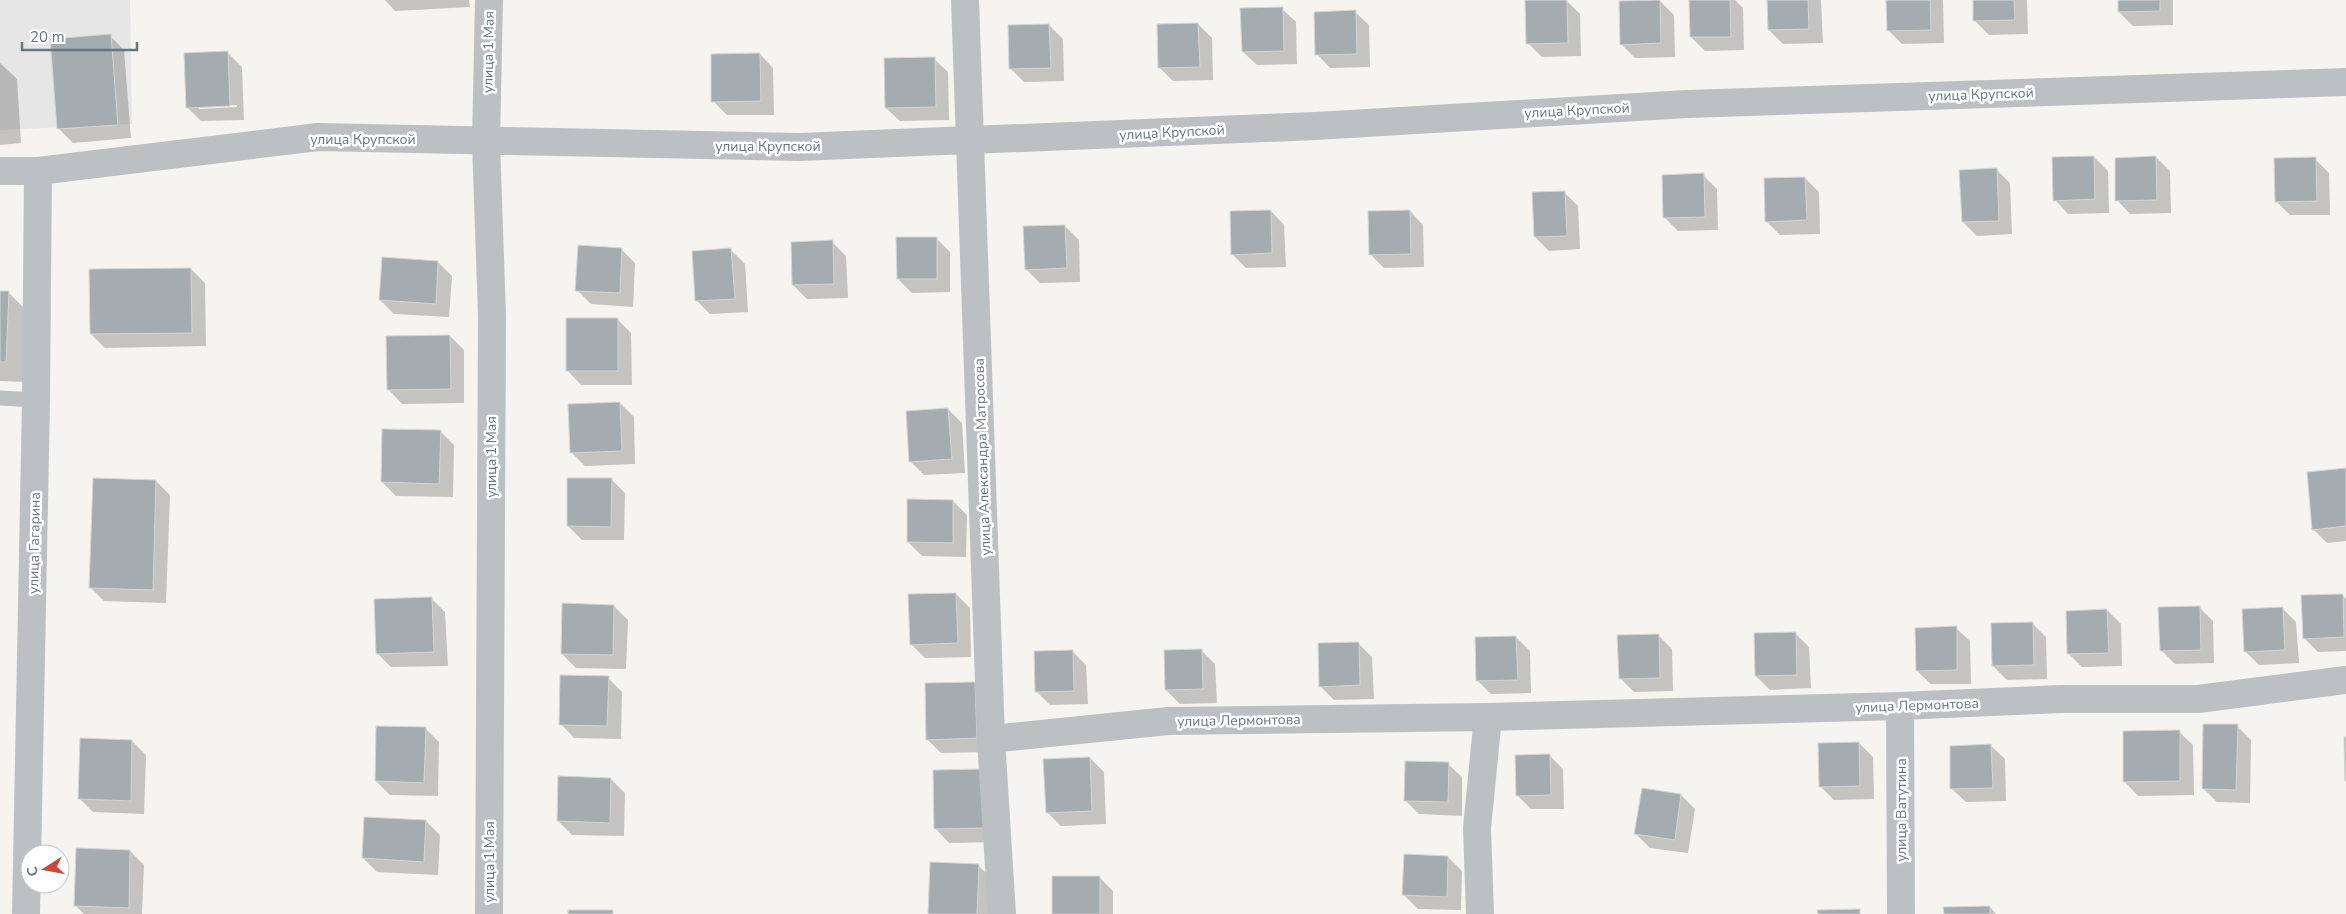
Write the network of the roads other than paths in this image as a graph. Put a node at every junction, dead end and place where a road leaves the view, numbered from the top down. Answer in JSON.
{"nodes":[{"id":1,"x":489,"y":0,"type":"edge"},
{"id":2,"x":965,"y":0,"type":"edge"},
{"id":3,"x":2346,"y":82,"type":"edge"},
{"id":4,"x":970,"y":141,"type":"junction"},
{"id":5,"x":486,"y":142,"type":"junction"},
{"id":6,"x":0,"y":171,"type":"edge"},
{"id":7,"x":38,"y":171,"type":"junction"},
{"id":8,"x":0,"y":398,"type":"edge"},
{"id":9,"x":36,"y":400,"type":"junction"},
{"id":10,"x":2346,"y":680,"type":"edge"},
{"id":11,"x":1900,"y":706,"type":"junction"},
{"id":12,"x":1488,"y":717,"type":"junction"},
{"id":13,"x":991,"y":739,"type":"junction"},
{"id":14,"x":26,"y":914,"type":"edge"},
{"id":15,"x":489,"y":914,"type":"edge"},
{"id":16,"x":1002,"y":914,"type":"edge"},
{"id":17,"x":1480,"y":914,"type":"edge"},
{"id":18,"x":1901,"y":914,"type":"edge"}],
"edges":[{"from":1,"to":5,"type":"street","name":"улица 1 Мая"},
{"from":2,"to":4,"type":"street","name":"улица Александра Матросова"},
{"from":3,"to":4,"type":"street","name":"улица Крупской"},
{"from":4,"to":5,"type":"street","name":"улица Крупской"},
{"from":4,"to":13,"type":"street","name":"улица Александра Матросова"},
{"from":5,"to":7,"type":"street","name":"улица Крупской"},
{"from":5,"to":15,"type":"street","name":"улица 1 Мая"},
{"from":6,"to":7,"type":"street","name":"улица Крупской"},
{"from":7,"to":9,"type":"street","name":"улица Гагарина"},
{"from":8,"to":9,"type":"lane"},
{"from":9,"to":14,"type":"street","name":"улица Гагарина"},
{"from":10,"to":11,"type":"street","name":"улица Лермонтова"},
{"from":11,"to":12,"type":"street","name":"улица Лермонтова"},
{"from":11,"to":18,"type":"street","name":"улица Ватутина"},
{"from":12,"to":13,"type":"street","name":"улица Лермонтова"},
{"from":12,"to":17,"type":"street"},
{"from":13,"to":16,"type":"street","name":"улица Александра Матросова"}]}
